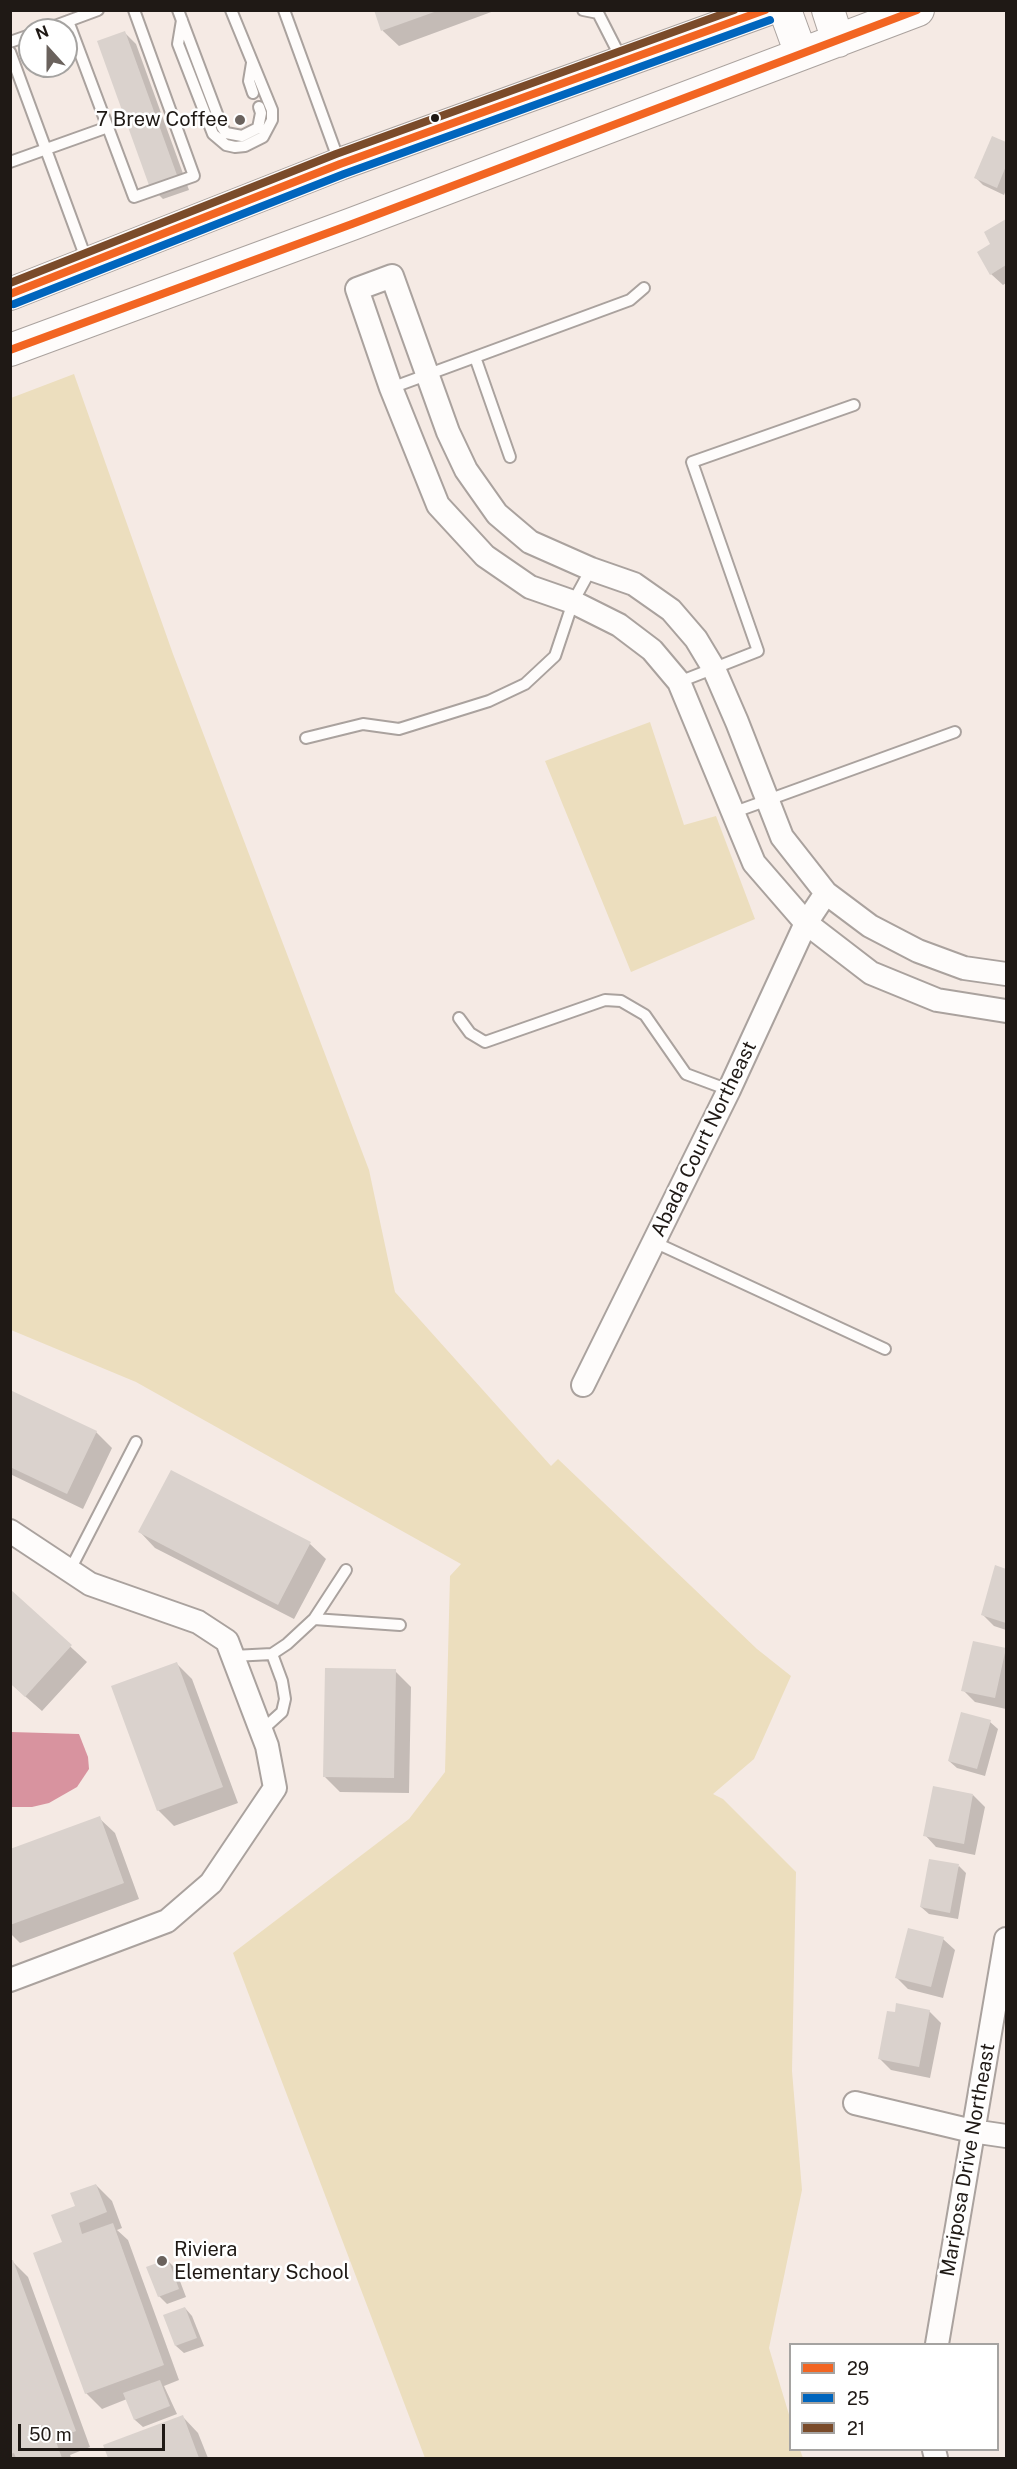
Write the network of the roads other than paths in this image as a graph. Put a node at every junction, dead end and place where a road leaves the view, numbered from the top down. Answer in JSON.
{"nodes":[{"id":1,"x":98,"y":10,"type":"edge"},
{"id":2,"x":134,"y":10,"type":"edge"},
{"id":3,"x":231,"y":10,"type":"edge"},
{"id":4,"x":284,"y":10,"type":"edge"},
{"id":5,"x":583,"y":10,"type":"edge"},
{"id":6,"x":765,"y":10,"type":"edge"},
{"id":7,"x":785,"y":10,"type":"edge"},
{"id":8,"x":828,"y":10,"type":"edge"},
{"id":9,"x":918,"y":10,"type":"edge"},
{"id":10,"x":601,"y":12,"type":"edge"},
{"id":11,"x":180,"y":15,"type":"edge"},
{"id":12,"x":76,"y":18,"type":"edge"},
{"id":13,"x":838,"y":40,"type":"junction"},
{"id":14,"x":78,"y":48,"type":"edge"},
{"id":15,"x":10,"y":52,"type":"edge"},
{"id":16,"x":801,"y":54,"type":"junction"},
{"id":17,"x":252,"y":63,"type":"junction"},
{"id":18,"x":623,"y":63,"type":"junction"},
{"id":19,"x":253,"y":93,"type":"dead end"},
{"id":20,"x":259,"y":107,"type":"dead end"},
{"id":21,"x":108,"y":127,"type":"junction"},
{"id":22,"x":45,"y":150,"type":"junction"},
{"id":23,"x":10,"y":162,"type":"edge"},
{"id":24,"x":340,"y":164,"type":"junction"},
{"id":25,"x":88,"y":264,"type":"junction"},
{"id":26,"x":644,"y":288,"type":"dead end"},
{"id":27,"x":10,"y":294,"type":"edge"},
{"id":28,"x":10,"y":350,"type":"edge"},
{"id":29,"x":475,"y":357,"type":"junction"},
{"id":30,"x":427,"y":375,"type":"junction"},
{"id":31,"x":391,"y":388,"type":"junction"},
{"id":32,"x":854,"y":405,"type":"dead end"},
{"id":33,"x":510,"y":457,"type":"dead end"},
{"id":34,"x":591,"y":569,"type":"junction"},
{"id":35,"x":573,"y":602,"type":"junction"},
{"id":36,"x":714,"y":669,"type":"junction"},
{"id":37,"x":679,"y":682,"type":"junction"},
{"id":38,"x":955,"y":732,"type":"dead end"},
{"id":39,"x":306,"y":738,"type":"dead end"},
{"id":40,"x":767,"y":800,"type":"junction"},
{"id":41,"x":732,"y":813,"type":"junction"},
{"id":42,"x":826,"y":893,"type":"junction"},
{"id":43,"x":806,"y":923,"type":"junction"},
{"id":44,"x":1006,"y":975,"type":"edge"},
{"id":45,"x":1006,"y":1011,"type":"edge"},
{"id":46,"x":459,"y":1018,"type":"dead end"},
{"id":47,"x":729,"y":1090,"type":"junction"},
{"id":48,"x":654,"y":1242,"type":"junction"},
{"id":49,"x":885,"y":1349,"type":"dead end"},
{"id":50,"x":583,"y":1385,"type":"dead end"},
{"id":51,"x":136,"y":1442,"type":"dead end"},
{"id":52,"x":10,"y":1531,"type":"edge"},
{"id":53,"x":70,"y":1570,"type":"junction"},
{"id":54,"x":346,"y":1570,"type":"dead end"},
{"id":55,"x":314,"y":1619,"type":"junction"},
{"id":56,"x":400,"y":1626,"type":"dead end"},
{"id":57,"x":272,"y":1654,"type":"junction"},
{"id":58,"x":233,"y":1656,"type":"junction"},
{"id":59,"x":261,"y":1731,"type":"junction"},
{"id":60,"x":1006,"y":1939,"type":"edge"},
{"id":61,"x":10,"y":1980,"type":"edge"},
{"id":62,"x":855,"y":2103,"type":"dead end"},
{"id":63,"x":972,"y":2131,"type":"junction"},
{"id":64,"x":1006,"y":2136,"type":"edge"},
{"id":65,"x":937,"y":2343,"type":"edge"}],
"edges":[{"from":1,"to":12,"type":"lane"},
{"from":2,"to":21,"type":"lane"},
{"from":3,"to":17,"type":"lane"},
{"from":4,"to":24,"type":"lane"},
{"from":5,"to":10,"type":"lane"},
{"from":6,"to":18,"type":"main road"},
{"from":7,"to":16,"type":"main road"},
{"from":8,"to":13,"type":"main road"},
{"from":9,"to":13,"type":"main road"},
{"from":10,"to":18,"type":"lane"},
{"from":11,"to":17,"type":"lane"},
{"from":11,"to":20,"type":"lane"},
{"from":13,"to":16,"type":"main road"},
{"from":14,"to":21,"type":"lane"},
{"from":15,"to":22,"type":"lane"},
{"from":16,"to":28,"type":"main road"},
{"from":17,"to":19,"type":"lane"},
{"from":18,"to":24,"type":"main road"},
{"from":21,"to":22,"type":"lane"},
{"from":22,"to":23,"type":"lane"},
{"from":22,"to":25,"type":"lane"},
{"from":24,"to":25,"type":"main road"},
{"from":25,"to":27,"type":"main road"},
{"from":26,"to":29,"type":"lane"},
{"from":29,"to":30,"type":"lane"},
{"from":29,"to":33,"type":"lane"},
{"from":30,"to":31,"type":"lane"},
{"from":30,"to":31,"type":"street"},
{"from":30,"to":34,"type":"street"},
{"from":31,"to":35,"type":"street"},
{"from":32,"to":36,"type":"lane"},
{"from":34,"to":35,"type":"lane"},
{"from":34,"to":36,"type":"street"},
{"from":35,"to":37,"type":"street"},
{"from":35,"to":39,"type":"lane"},
{"from":36,"to":37,"type":"lane"},
{"from":36,"to":40,"type":"street"},
{"from":37,"to":41,"type":"street"},
{"from":38,"to":40,"type":"lane"},
{"from":40,"to":41,"type":"lane"},
{"from":40,"to":42,"type":"street"},
{"from":41,"to":43,"type":"street"},
{"from":42,"to":43,"type":"street","name":"Abada Court Northeast"},
{"from":42,"to":44,"type":"street"},
{"from":43,"to":45,"type":"street"},
{"from":43,"to":47,"type":"street","name":"Abada Court Northeast"},
{"from":46,"to":47,"type":"lane"},
{"from":47,"to":48,"type":"street","name":"Abada Court Northeast"},
{"from":48,"to":49,"type":"lane"},
{"from":48,"to":50,"type":"street","name":"Abada Court Northeast"},
{"from":51,"to":53,"type":"lane"},
{"from":52,"to":53,"type":"street"},
{"from":53,"to":58,"type":"street"},
{"from":54,"to":55,"type":"lane"},
{"from":55,"to":56,"type":"lane"},
{"from":55,"to":57,"type":"lane"},
{"from":57,"to":58,"type":"lane"},
{"from":57,"to":59,"type":"lane"},
{"from":58,"to":59,"type":"street"},
{"from":59,"to":61,"type":"street"},
{"from":60,"to":63,"type":"street","name":"Mariposa Drive Northeast"},
{"from":62,"to":63,"type":"street"},
{"from":63,"to":64,"type":"street"},
{"from":63,"to":65,"type":"street","name":"Mariposa Drive Northeast"}]}
